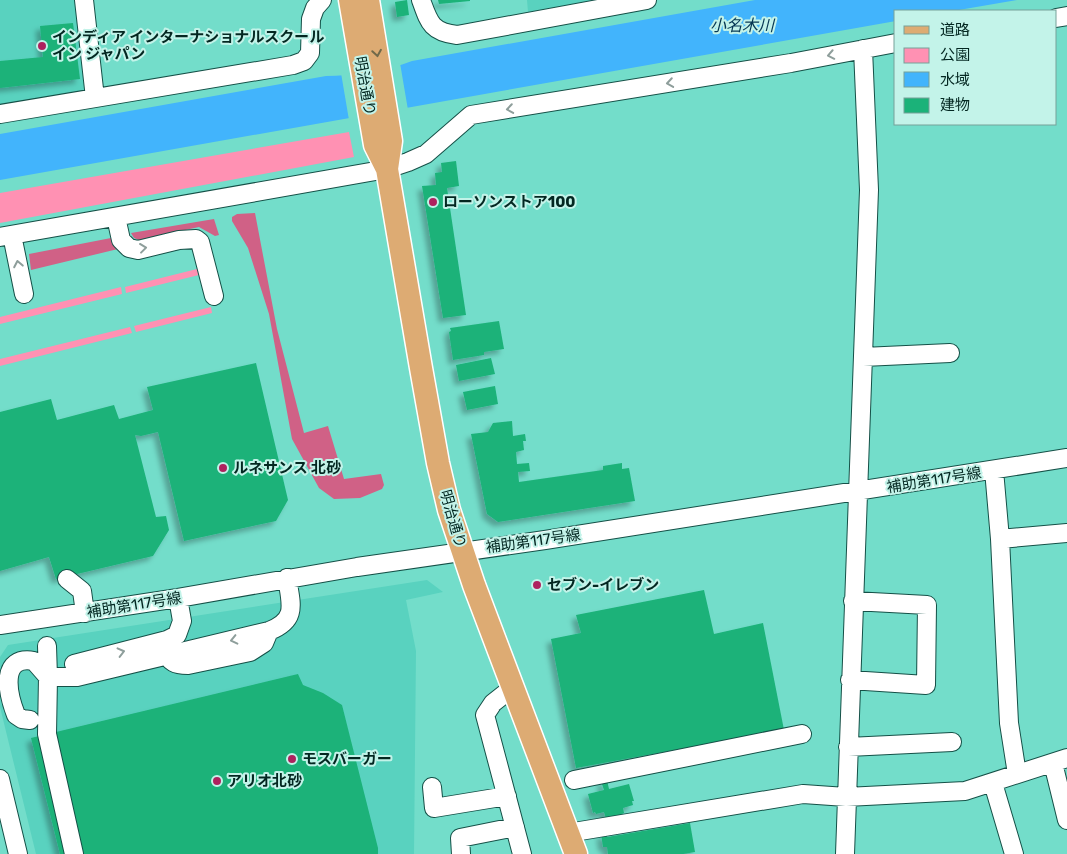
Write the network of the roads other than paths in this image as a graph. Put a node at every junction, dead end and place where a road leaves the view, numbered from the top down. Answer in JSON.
{"nodes":[{"id":1,"x":84,"y":0,"type":"edge"},
{"id":2,"x":322,"y":0,"type":"edge"},
{"id":3,"x":421,"y":0,"type":"edge"},
{"id":4,"x":647,"y":0,"type":"edge"},
{"id":5,"x":359,"y":3,"type":"edge"},
{"id":6,"x":894,"y":43,"type":"edge"},
{"id":7,"x":863,"y":49,"type":"junction"},
{"id":8,"x":95,"y":98,"type":"junction"},
{"id":9,"x":0,"y":114,"type":"edge"},
{"id":10,"x":387,"y":169,"type":"junction"},
{"id":11,"x":116,"y":217,"type":"junction"},
{"id":12,"x":6,"y":236,"type":"edge"},
{"id":13,"x":24,"y":294,"type":"dead end"},
{"id":14,"x":214,"y":296,"type":"dead end"},
{"id":15,"x":950,"y":353,"type":"dead end"},
{"id":16,"x":863,"y":357,"type":"junction"},
{"id":17,"x":1067,"y":458,"type":"edge"},
{"id":18,"x":994,"y":470,"type":"junction"},
{"id":19,"x":859,"y":492,"type":"junction"},
{"id":20,"x":1067,"y":533,"type":"edge"},
{"id":21,"x":1000,"y":539,"type":"junction"},
{"id":22,"x":462,"y":551,"type":"junction"},
{"id":23,"x":287,"y":578,"type":"junction"},
{"id":24,"x":67,"y":579,"type":"dead end"},
{"id":25,"x":178,"y":598,"type":"junction"},
{"id":26,"x":853,"y":601,"type":"junction"},
{"id":27,"x":85,"y":613,"type":"junction"},
{"id":28,"x":0,"y":625,"type":"edge"},
{"id":29,"x":47,"y":646,"type":"dead end"},
{"id":30,"x":165,"y":648,"type":"junction"},
{"id":31,"x":74,"y":664,"type":"dead end"},
{"id":32,"x":48,"y":677,"type":"junction"},
{"id":33,"x":850,"y":680,"type":"junction"},
{"id":34,"x":512,"y":688,"type":"junction"},
{"id":35,"x":30,"y":720,"type":"dead end"},
{"id":36,"x":802,"y":734,"type":"dead end"},
{"id":37,"x":952,"y":742,"type":"dead end"},
{"id":38,"x":848,"y":747,"type":"junction"},
{"id":39,"x":1060,"y":761,"type":"edge"},
{"id":40,"x":1017,"y":774,"type":"junction"},
{"id":41,"x":0,"y":779,"type":"edge"},
{"id":42,"x":574,"y":780,"type":"dead end"},
{"id":43,"x":993,"y":783,"type":"junction"},
{"id":44,"x":432,"y":787,"type":"dead end"},
{"id":45,"x":507,"y":796,"type":"junction"},
{"id":46,"x":846,"y":797,"type":"junction"},
{"id":47,"x":1067,"y":820,"type":"edge"},
{"id":48,"x":515,"y":827,"type":"junction"},
{"id":49,"x":572,"y":844,"type":"edge"},
{"id":50,"x":18,"y":854,"type":"edge"},
{"id":51,"x":74,"y":854,"type":"edge"},
{"id":52,"x":461,"y":854,"type":"edge"},
{"id":53,"x":522,"y":854,"type":"edge"},
{"id":54,"x":845,"y":854,"type":"edge"},
{"id":55,"x":1014,"y":854,"type":"edge"}],
"edges":[{"from":1,"to":8,"type":"street"},
{"from":2,"to":8,"type":"street"},
{"from":3,"to":4,"type":"street"},
{"from":5,"to":10,"type":"main road","name":"明治通り"},
{"from":6,"to":7,"type":"street"},
{"from":7,"to":10,"type":"street","one_way":true},
{"from":7,"to":16,"type":"street"},
{"from":8,"to":9,"type":"street"},
{"from":10,"to":11,"type":"street"},
{"from":10,"to":22,"type":"main road","name":"明治通り"},
{"from":11,"to":12,"type":"street"},
{"from":11,"to":14,"type":"street","one_way":true},
{"from":13,"to":12,"type":"street","one_way":true},
{"from":15,"to":16,"type":"street"},
{"from":16,"to":19,"type":"street"},
{"from":17,"to":18,"type":"street","name":"補助第117号線"},
{"from":18,"to":19,"type":"street","name":"補助第117号線"},
{"from":18,"to":21,"type":"street"},
{"from":19,"to":22,"type":"street","name":"補助第117号線"},
{"from":19,"to":26,"type":"street"},
{"from":20,"to":21,"type":"street"},
{"from":21,"to":40,"type":"street"},
{"from":22,"to":23,"type":"street","name":"補助第117号線"},
{"from":22,"to":34,"type":"main road","name":"明治通り"},
{"from":23,"to":25,"type":"street","name":"補助第117号線"},
{"from":23,"to":30,"type":"street","one_way":true},
{"from":24,"to":27,"type":"street"},
{"from":25,"to":27,"type":"street","name":"補助第117号線"},
{"from":25,"to":30,"type":"street"},
{"from":26,"to":33,"type":"street"},
{"from":26,"to":33,"type":"street"},
{"from":27,"to":28,"type":"street","name":"補助第117号線"},
{"from":29,"to":32,"type":"street"},
{"from":31,"to":30,"type":"street","one_way":true},
{"from":30,"to":32,"type":"street"},
{"from":32,"to":35,"type":"street"},
{"from":32,"to":51,"type":"street"},
{"from":33,"to":38,"type":"street"},
{"from":34,"to":45,"type":"street"},
{"from":34,"to":49,"type":"main road","name":"明治通り"},
{"from":36,"to":42,"type":"street"},
{"from":37,"to":38,"type":"street"},
{"from":38,"to":46,"type":"street"},
{"from":39,"to":40,"type":"street"},
{"from":39,"to":47,"type":"street"},
{"from":40,"to":43,"type":"street"},
{"from":41,"to":50,"type":"street"},
{"from":43,"to":46,"type":"street"},
{"from":43,"to":55,"type":"street"},
{"from":44,"to":45,"type":"street"},
{"from":45,"to":48,"type":"street"},
{"from":46,"to":49,"type":"street"},
{"from":46,"to":54,"type":"street"},
{"from":48,"to":52,"type":"street"},
{"from":48,"to":53,"type":"street"}]}
